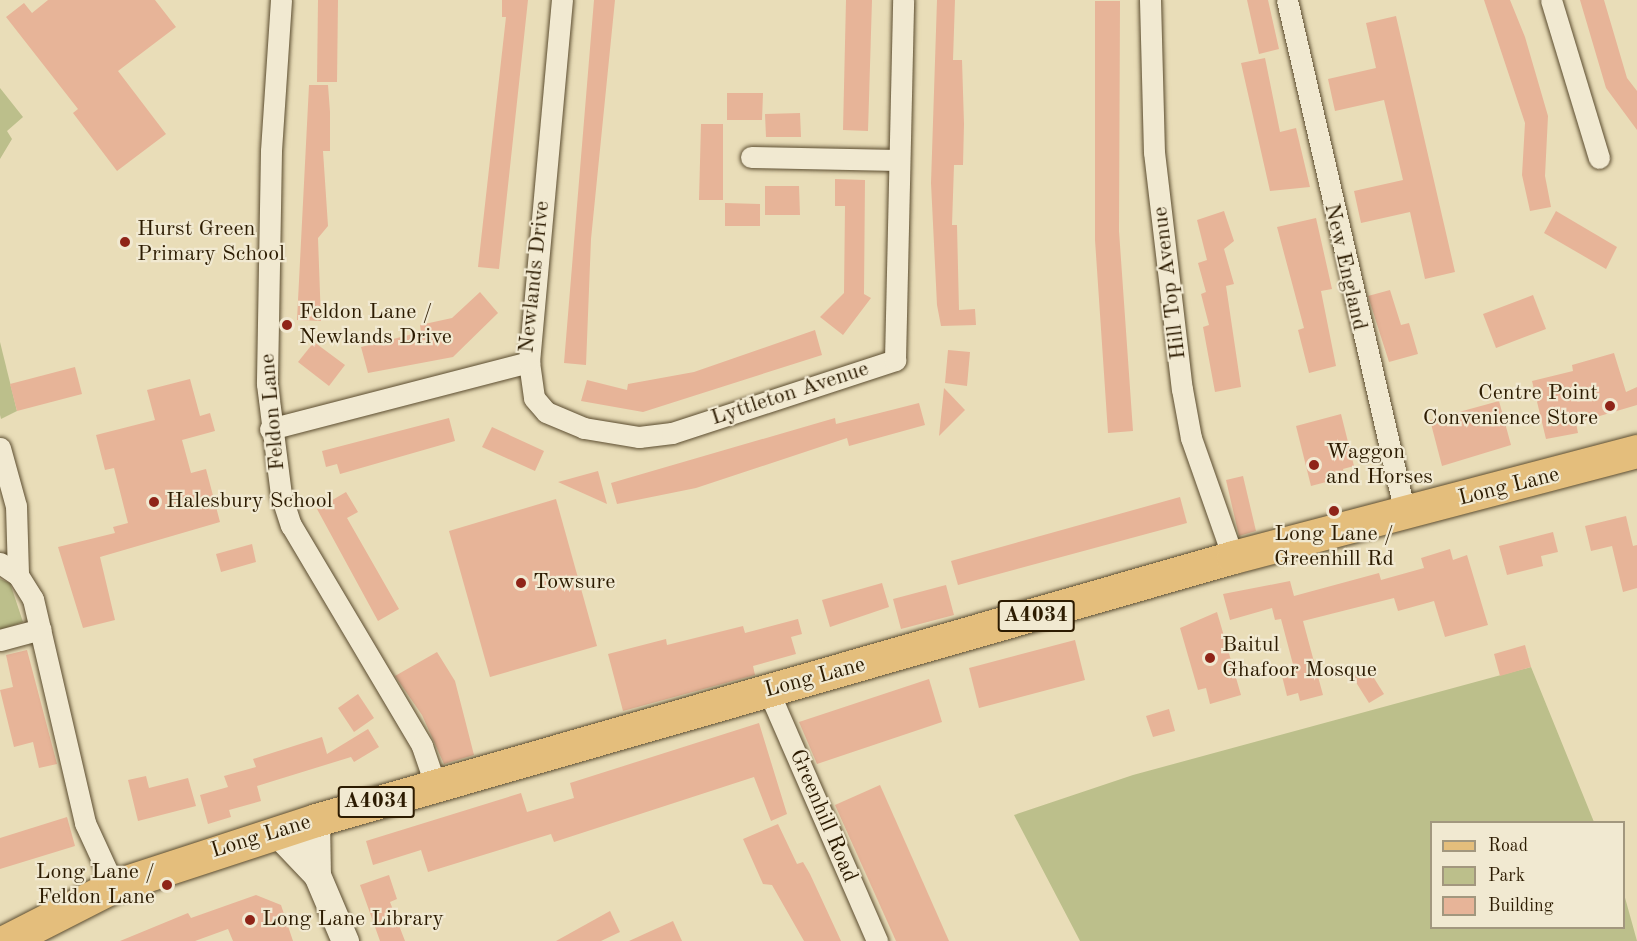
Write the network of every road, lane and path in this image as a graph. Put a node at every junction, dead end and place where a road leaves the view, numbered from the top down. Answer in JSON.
{"nodes":[{"id":1,"x":281,"y":0,"type":"edge"},
{"id":2,"x":562,"y":0,"type":"edge"},
{"id":3,"x":903,"y":0,"type":"edge"},
{"id":4,"x":1150,"y":0,"type":"edge"},
{"id":5,"x":1551,"y":0,"type":"edge"},
{"id":6,"x":1288,"y":10,"type":"edge"},
{"id":7,"x":751,"y":158,"type":"dead end"},
{"id":8,"x":1599,"y":158,"type":"dead end"},
{"id":9,"x":899,"y":160,"type":"junction"},
{"id":10,"x":529,"y":362,"type":"junction"},
{"id":11,"x":270,"y":429,"type":"junction"},
{"id":12,"x":0,"y":448,"type":"edge"},
{"id":13,"x":1637,"y":451,"type":"edge"},
{"id":14,"x":1405,"y":513,"type":"junction"},
{"id":15,"x":1233,"y":558,"type":"junction"},
{"id":16,"x":0,"y":563,"type":"edge"},
{"id":17,"x":18,"y":574,"type":"junction"},
{"id":18,"x":41,"y":628,"type":"junction"},
{"id":19,"x":0,"y":640,"type":"edge"},
{"id":20,"x":768,"y":690,"type":"junction"},
{"id":21,"x":435,"y":784,"type":"junction"},
{"id":22,"x":316,"y":820,"type":"junction"},
{"id":23,"x":276,"y":832,"type":"junction"},
{"id":24,"x":317,"y":875,"type":"junction"},
{"id":25,"x":114,"y":886,"type":"junction"},
{"id":26,"x":6,"y":941,"type":"edge"},
{"id":27,"x":345,"y":941,"type":"edge"},
{"id":28,"x":877,"y":941,"type":"edge"}],
"edges":[{"from":1,"to":11,"type":"street","name":"Feldon Lane"},
{"from":2,"to":10,"type":"street","name":"Newlands Drive"},
{"from":3,"to":9,"type":"street","name":"Lyttleton Avenue"},
{"from":4,"to":15,"type":"street","name":"Hill Top Avenue"},
{"from":5,"to":8,"type":"street"},
{"from":6,"to":14,"type":"street","name":"New England"},
{"from":7,"to":9,"type":"street"},
{"from":9,"to":10,"type":"street","name":"Lyttleton Avenue"},
{"from":10,"to":11,"type":"street","name":"Newlands Drive"},
{"from":11,"to":21,"type":"street","name":"Feldon Lane"},
{"from":12,"to":17,"type":"street"},
{"from":13,"to":14,"type":"main road","name":"Long Lane","number":"A4034"},
{"from":14,"to":15,"type":"main road","name":"Long Lane","number":"A4034"},
{"from":15,"to":20,"type":"main road","name":"Long Lane","number":"A4034"},
{"from":16,"to":17,"type":"street"},
{"from":17,"to":18,"type":"street"},
{"from":18,"to":19,"type":"street"},
{"from":18,"to":25,"type":"street"},
{"from":20,"to":21,"type":"main road","name":"Long Lane","number":"A4034"},
{"from":20,"to":28,"type":"street","name":"Greenhill Road"},
{"from":21,"to":22,"type":"main road","name":"Long Lane","number":"A4034"},
{"from":22,"to":23,"type":"main road","name":"Long Lane","number":"A4034"},
{"from":22,"to":24,"type":"street"},
{"from":23,"to":24,"type":"street"},
{"from":23,"to":25,"type":"main road","name":"Long Lane","number":"A4034"},
{"from":24,"to":27,"type":"street"},
{"from":25,"to":26,"type":"main road","name":"Long Lane","number":"A4034"}]}
